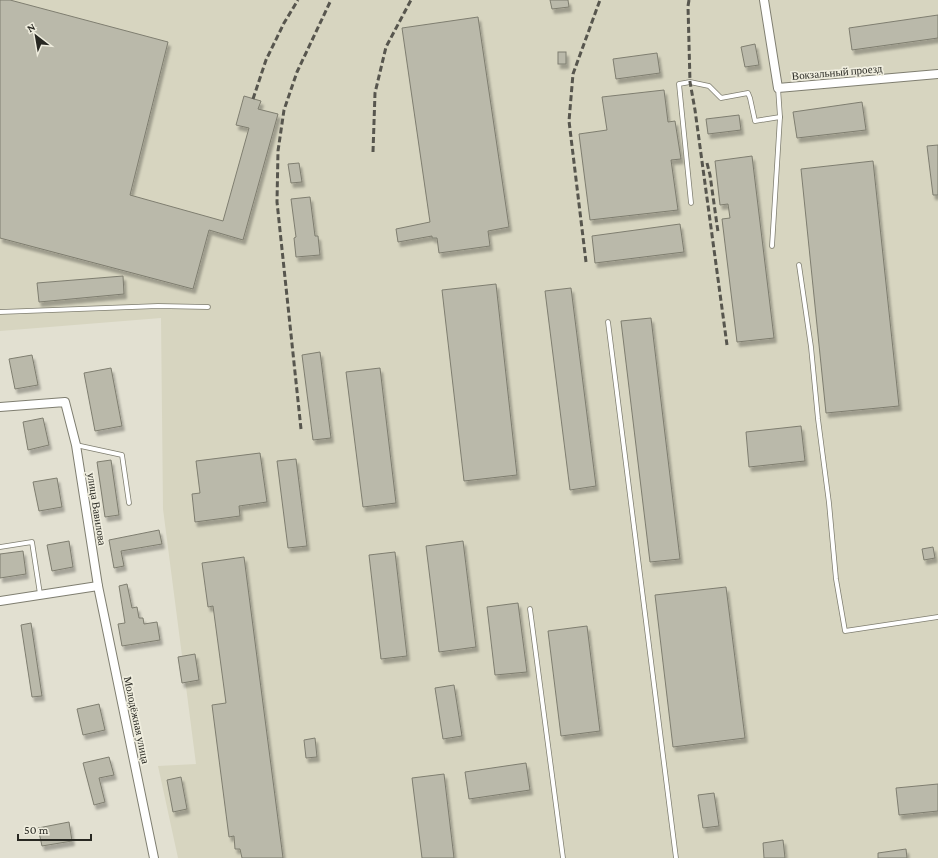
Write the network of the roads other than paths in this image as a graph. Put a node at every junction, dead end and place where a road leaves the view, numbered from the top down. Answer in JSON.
{"nodes":[{"id":1,"x":764,"y":0,"type":"edge"},
{"id":2,"x":938,"y":74,"type":"edge"},
{"id":3,"x":778,"y":88,"type":"junction"},
{"id":4,"x":780,"y":117,"type":"junction"},
{"id":5,"x":691,"y":204,"type":"dead end"},
{"id":6,"x":772,"y":246,"type":"dead end"},
{"id":7,"x":799,"y":265,"type":"dead end"},
{"id":8,"x":208,"y":308,"type":"dead end"},
{"id":9,"x":0,"y":312,"type":"edge"},
{"id":10,"x":608,"y":322,"type":"dead end"},
{"id":11,"x":0,"y":407,"type":"edge"},
{"id":12,"x":76,"y":445,"type":"junction"},
{"id":13,"x":129,"y":503,"type":"dead end"},
{"id":14,"x":0,"y":547,"type":"edge"},
{"id":15,"x":98,"y":586,"type":"junction"},
{"id":16,"x":40,"y":595,"type":"junction"},
{"id":17,"x":0,"y":601,"type":"edge"},
{"id":18,"x":530,"y":609,"type":"dead end"},
{"id":19,"x":938,"y":617,"type":"edge"},
{"id":20,"x":154,"y":858,"type":"edge"},
{"id":21,"x":563,"y":858,"type":"edge"},
{"id":22,"x":676,"y":858,"type":"edge"}],
"edges":[{"from":1,"to":3,"type":"street","name":"Вокзальный проезд"},
{"from":2,"to":3,"type":"street","name":"Вокзальный проезд"},
{"from":3,"to":4,"type":"lane"},
{"from":4,"to":5,"type":"lane"},
{"from":4,"to":6,"type":"lane"},
{"from":7,"to":19,"type":"lane"},
{"from":8,"to":9,"type":"lane"},
{"from":10,"to":22,"type":"lane"},
{"from":11,"to":12,"type":"street","name":"улица Вавилова"},
{"from":12,"to":13,"type":"lane"},
{"from":12,"to":15,"type":"street","name":"улица Вавилова"},
{"from":14,"to":16,"type":"lane"},
{"from":15,"to":16,"type":"street"},
{"from":15,"to":20,"type":"street","name":"Молодёжная улица"},
{"from":16,"to":17,"type":"street"},
{"from":18,"to":21,"type":"lane"}]}
